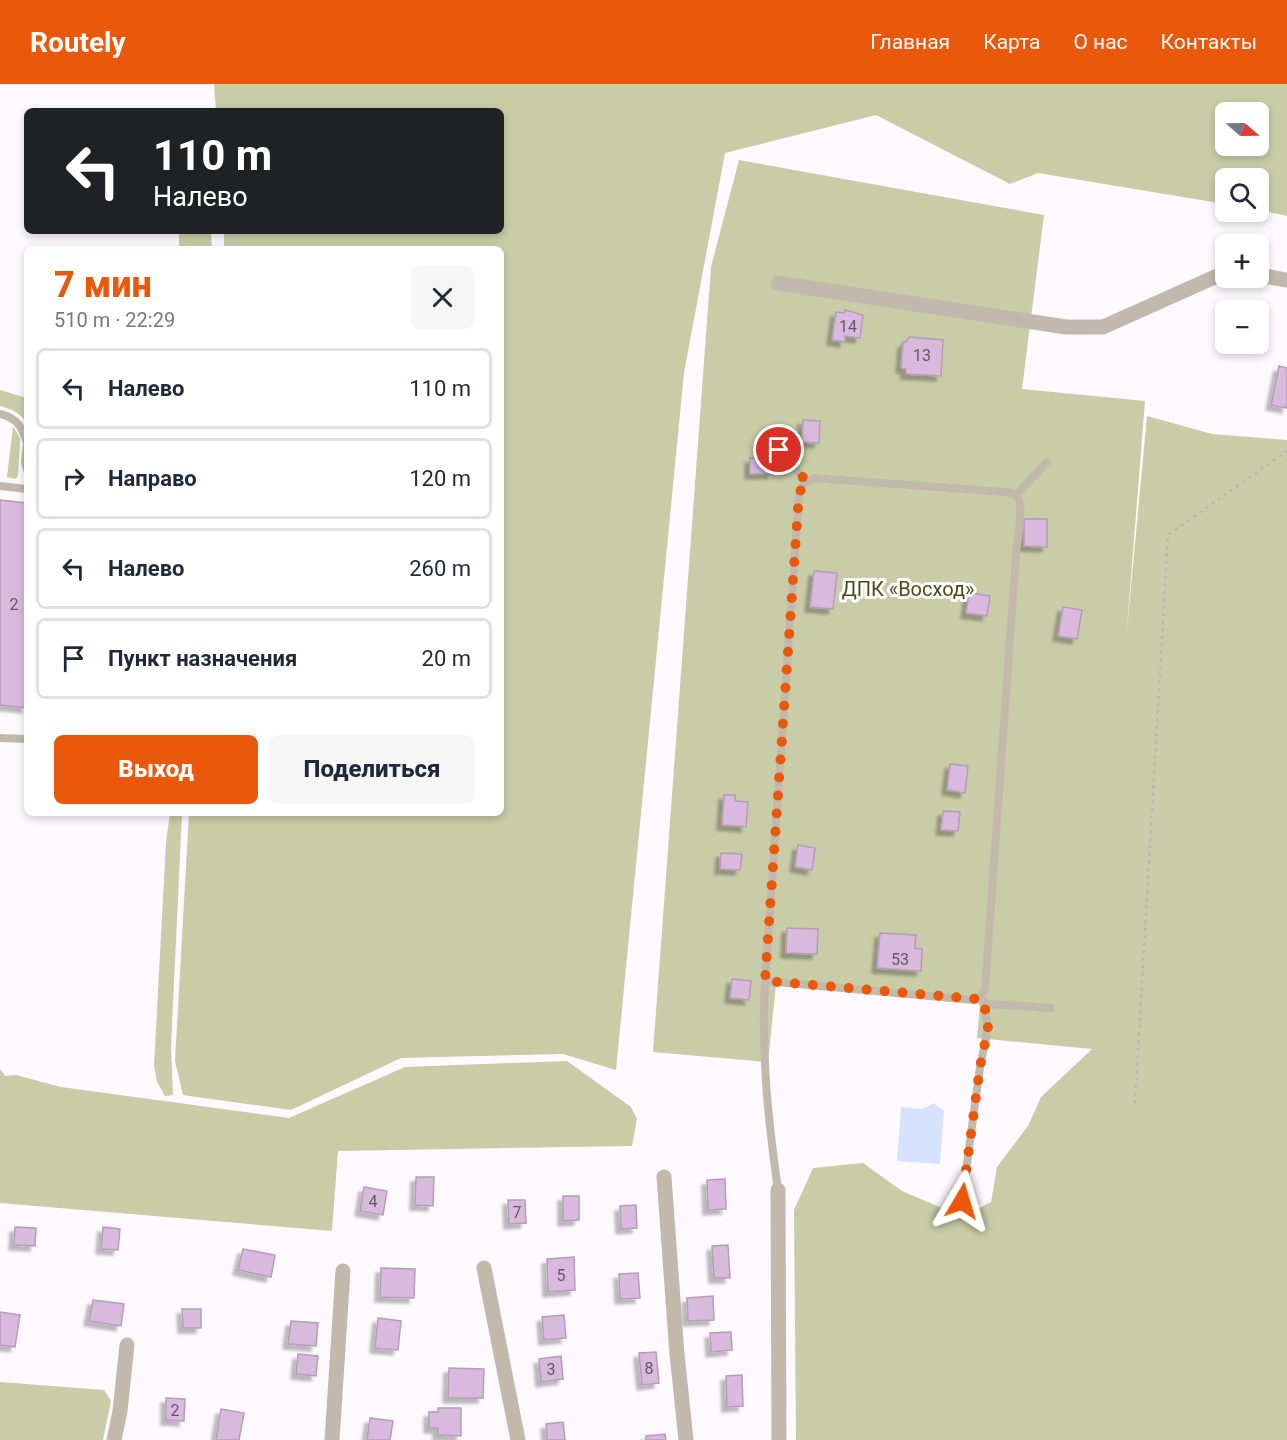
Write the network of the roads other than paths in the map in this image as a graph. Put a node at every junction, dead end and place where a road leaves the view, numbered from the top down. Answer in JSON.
{"nodes":[{"id":1,"x":1215,"y":277,"type":"edge"},
{"id":2,"x":1269,"y":277,"type":"edge"},
{"id":3,"x":1287,"y":280,"type":"edge"},
{"id":4,"x":778,"y":283,"type":"dead end"},
{"id":5,"x":0,"y":414,"type":"edge"},
{"id":6,"x":24,"y":434,"type":"edge"},
{"id":7,"x":779,"y":450,"type":"dead end"},
{"id":8,"x":1047,"y":462,"type":"dead end"},
{"id":9,"x":807,"y":482,"type":"junction"},
{"id":10,"x":0,"y":486,"type":"edge"},
{"id":11,"x":24,"y":489,"type":"edge"},
{"id":12,"x":1016,"y":495,"type":"junction"},
{"id":13,"x":0,"y":738,"type":"edge"},
{"id":14,"x":24,"y":739,"type":"edge"},
{"id":15,"x":765,"y":981,"type":"junction"},
{"id":16,"x":981,"y":1001,"type":"junction"},
{"id":17,"x":1051,"y":1008,"type":"dead end"},
{"id":18,"x":664,"y":1177,"type":"dead end"},
{"id":19,"x":777,"y":1190,"type":"joint"},
{"id":20,"x":962,"y":1201,"type":"dead end"},
{"id":21,"x":484,"y":1268,"type":"dead end"},
{"id":22,"x":343,"y":1271,"type":"dead end"},
{"id":23,"x":127,"y":1345,"type":"dead end"},
{"id":24,"x":114,"y":1440,"type":"edge"},
{"id":25,"x":332,"y":1440,"type":"edge"},
{"id":26,"x":518,"y":1440,"type":"edge"},
{"id":27,"x":686,"y":1440,"type":"edge"},
{"id":28,"x":779,"y":1440,"type":"edge"}],
"edges":[{"from":1,"to":4,"type":"street"},
{"from":2,"to":3,"type":"street"},
{"from":5,"to":6,"type":"lane"},
{"from":7,"to":9,"type":"lane"},
{"from":8,"to":12,"type":"lane"},
{"from":9,"to":12,"type":"lane"},
{"from":9,"to":15,"type":"lane"},
{"from":10,"to":11,"type":"lane"},
{"from":12,"to":16,"type":"lane"},
{"from":13,"to":14,"type":"lane"},
{"from":15,"to":16,"type":"lane"},
{"from":15,"to":19,"type":"lane"},
{"from":16,"to":17,"type":"lane"},
{"from":16,"to":20,"type":"lane"},
{"from":18,"to":27,"type":"street"},
{"from":19,"to":28,"type":"street"},
{"from":21,"to":26,"type":"street"},
{"from":22,"to":25,"type":"street"},
{"from":23,"to":24,"type":"street"}]}
